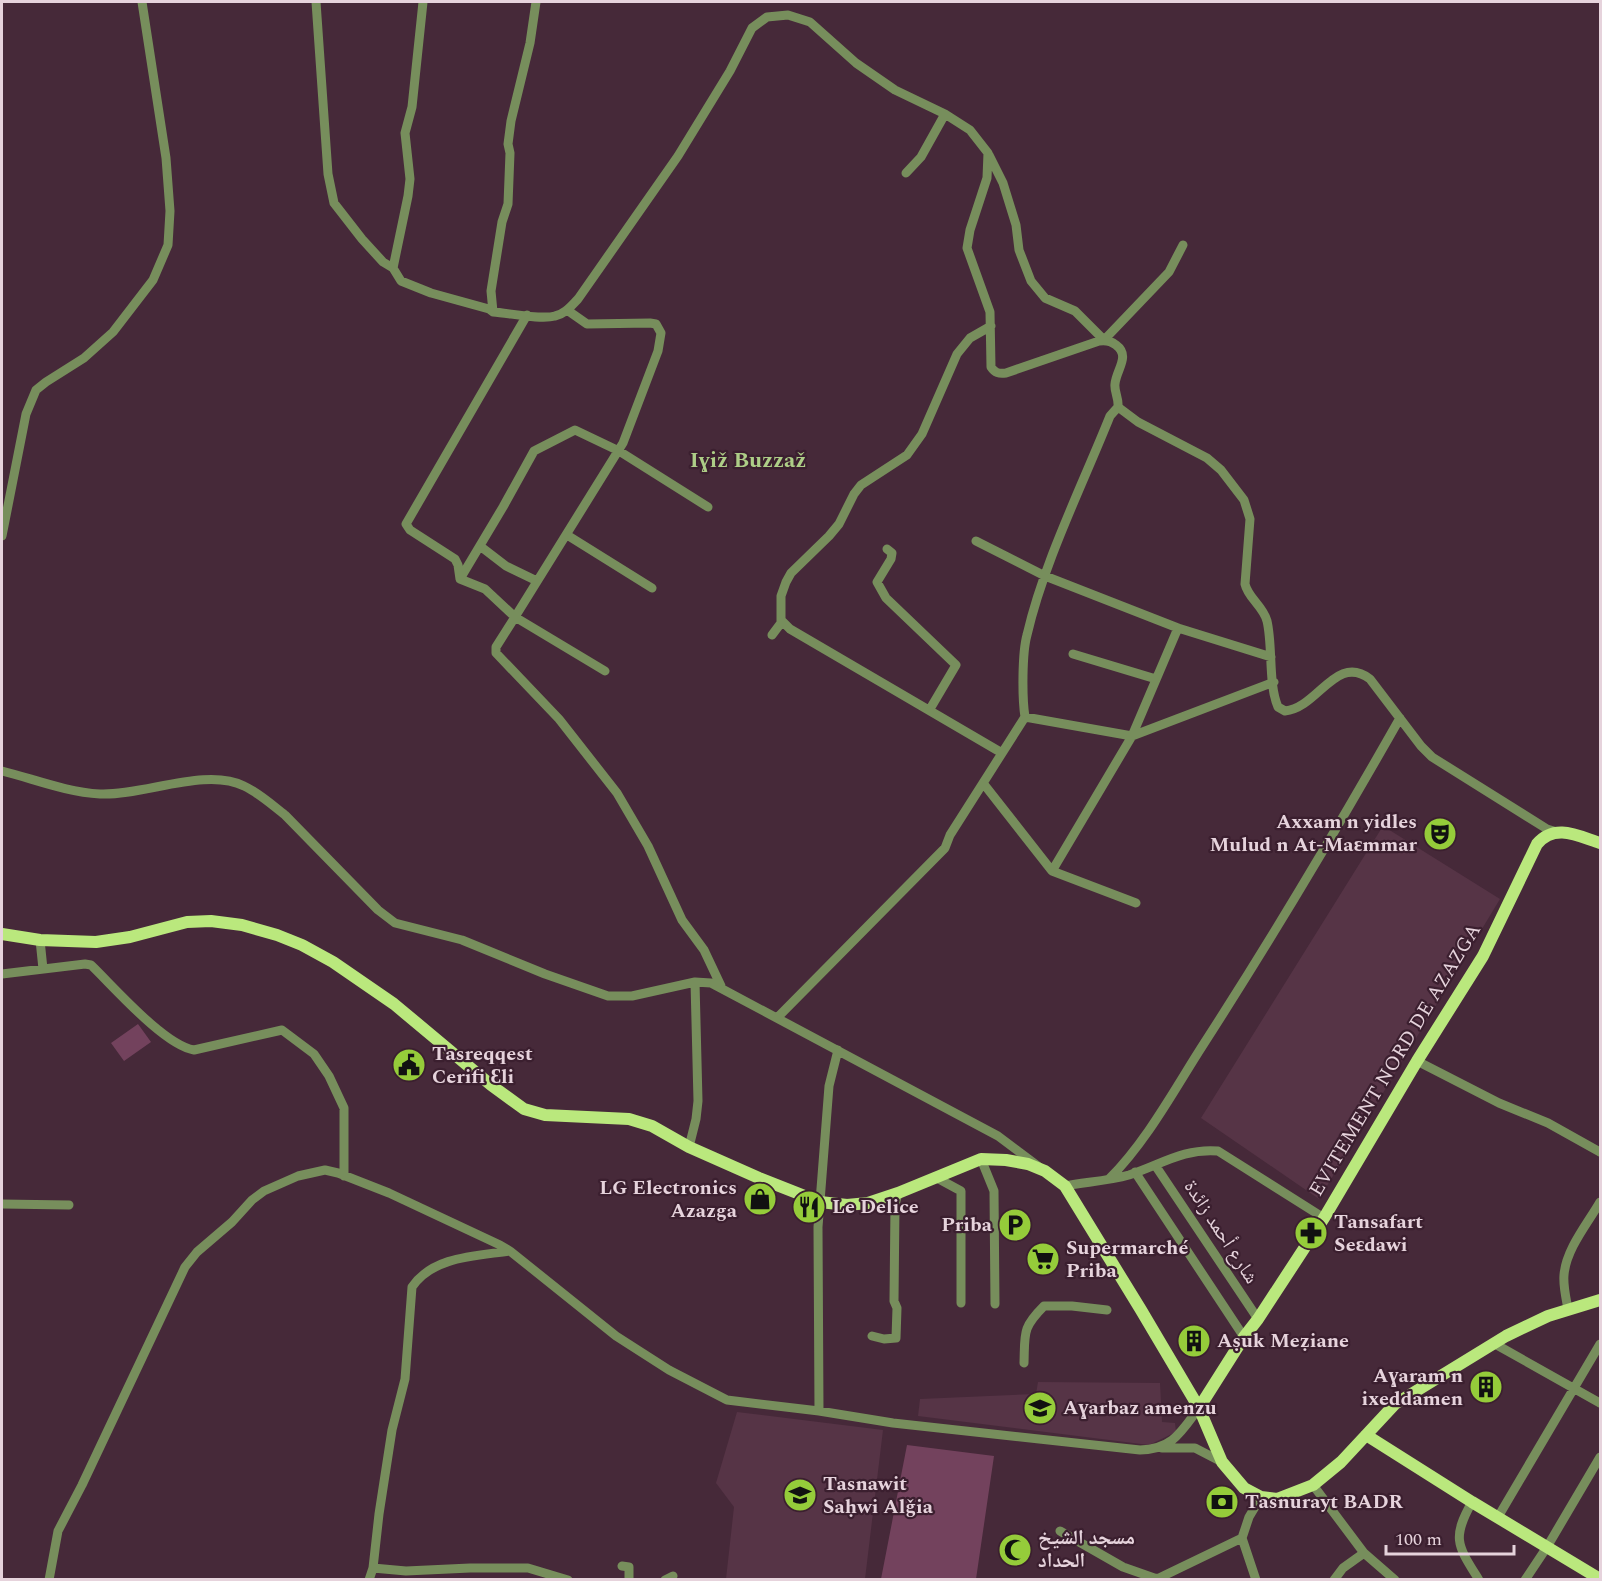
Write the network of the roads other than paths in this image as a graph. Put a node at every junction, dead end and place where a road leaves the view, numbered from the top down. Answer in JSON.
{"nodes":[{"id":1,"x":142,"y":2,"type":"edge"},
{"id":2,"x":316,"y":2,"type":"edge"},
{"id":3,"x":423,"y":2,"type":"edge"},
{"id":4,"x":536,"y":2,"type":"edge"},
{"id":5,"x":945,"y":114,"type":"junction"},
{"id":6,"x":988,"y":153,"type":"junction"},
{"id":7,"x":906,"y":173,"type":"dead end"},
{"id":8,"x":1183,"y":245,"type":"dead end"},
{"id":9,"x":393,"y":268,"type":"junction"},
{"id":10,"x":567,"y":310,"type":"junction"},
{"id":11,"x":493,"y":312,"type":"junction"},
{"id":12,"x":527,"y":315,"type":"junction"},
{"id":13,"x":992,"y":326,"type":"junction"},
{"id":14,"x":1104,"y":340,"type":"junction"},
{"id":15,"x":1118,"y":407,"type":"junction"},
{"id":16,"x":619,"y":451,"type":"junction"},
{"id":17,"x":708,"y":507,"type":"dead end"},
{"id":18,"x":567,"y":535,"type":"junction"},
{"id":19,"x":2,"y":536,"type":"edge"},
{"id":20,"x":976,"y":541,"type":"dead end"},
{"id":21,"x":480,"y":546,"type":"junction"},
{"id":22,"x":887,"y":549,"type":"dead end"},
{"id":23,"x":1045,"y":576,"type":"junction"},
{"id":24,"x":460,"y":579,"type":"junction"},
{"id":25,"x":537,"y":581,"type":"junction"},
{"id":26,"x":652,"y":588,"type":"dead end"},
{"id":27,"x":515,"y":617,"type":"junction"},
{"id":28,"x":781,"y":620,"type":"junction"},
{"id":29,"x":1178,"y":628,"type":"junction"},
{"id":30,"x":772,"y":635,"type":"dead end"},
{"id":31,"x":1073,"y":654,"type":"dead end"},
{"id":32,"x":1271,"y":657,"type":"junction"},
{"id":33,"x":605,"y":671,"type":"dead end"},
{"id":34,"x":1156,"y":679,"type":"junction"},
{"id":35,"x":1274,"y":682,"type":"junction"},
{"id":36,"x":930,"y":710,"type":"junction"},
{"id":37,"x":1025,"y":717,"type":"junction"},
{"id":38,"x":1400,"y":718,"type":"junction"},
{"id":39,"x":1132,"y":736,"type":"junction"},
{"id":40,"x":1002,"y":753,"type":"junction"},
{"id":41,"x":2,"y":771,"type":"edge"},
{"id":42,"x":983,"y":783,"type":"junction"},
{"id":43,"x":1557,"y":832,"type":"junction"},
{"id":44,"x":1600,"y":843,"type":"edge"},
{"id":45,"x":1052,"y":871,"type":"junction"},
{"id":46,"x":1136,"y":903,"type":"dead end"},
{"id":47,"x":2,"y":934,"type":"edge"},
{"id":48,"x":40,"y":940,"type":"junction"},
{"id":49,"x":43,"y":969,"type":"junction"},
{"id":50,"x":2,"y":974,"type":"edge"},
{"id":51,"x":695,"y":982,"type":"junction"},
{"id":52,"x":721,"y":986,"type":"junction"},
{"id":53,"x":777,"y":1018,"type":"junction"},
{"id":54,"x":838,"y":1050,"type":"junction"},
{"id":55,"x":1417,"y":1061,"type":"junction"},
{"id":56,"x":689,"y":1146,"type":"junction"},
{"id":57,"x":1600,"y":1152,"type":"edge"},
{"id":58,"x":981,"y":1160,"type":"junction"},
{"id":59,"x":1155,"y":1165,"type":"junction"},
{"id":60,"x":1045,"y":1171,"type":"junction"},
{"id":61,"x":1135,"y":1172,"type":"junction"},
{"id":62,"x":344,"y":1176,"type":"junction"},
{"id":63,"x":937,"y":1178,"type":"junction"},
{"id":64,"x":1109,"y":1179,"type":"junction"},
{"id":65,"x":1065,"y":1186,"type":"junction"},
{"id":66,"x":898,"y":1193,"type":"junction"},
{"id":67,"x":820,"y":1202,"type":"junction"},
{"id":68,"x":1600,"y":1202,"type":"edge"},
{"id":69,"x":2,"y":1204,"type":"edge"},
{"id":70,"x":69,"y":1204,"type":"dead end"},
{"id":71,"x":1324,"y":1218,"type":"junction"},
{"id":72,"x":510,"y":1251,"type":"junction"},
{"id":73,"x":1600,"y":1300,"type":"edge"},
{"id":74,"x":961,"y":1304,"type":"dead end"},
{"id":75,"x":995,"y":1304,"type":"dead end"},
{"id":76,"x":1568,"y":1309,"type":"junction"},
{"id":77,"x":1107,"y":1310,"type":"dead end"},
{"id":78,"x":1258,"y":1319,"type":"junction"},
{"id":79,"x":872,"y":1336,"type":"dead end"},
{"id":80,"x":1244,"y":1337,"type":"junction"},
{"id":81,"x":1495,"y":1344,"type":"junction"},
{"id":82,"x":1600,"y":1344,"type":"edge"},
{"id":83,"x":1024,"y":1363,"type":"dead end"},
{"id":84,"x":1575,"y":1388,"type":"junction"},
{"id":85,"x":1600,"y":1402,"type":"edge"},
{"id":86,"x":1199,"y":1408,"type":"junction"},
{"id":87,"x":819,"y":1411,"type":"junction"},
{"id":88,"x":1366,"y":1435,"type":"junction"},
{"id":89,"x":1162,"y":1448,"type":"junction"},
{"id":90,"x":1600,"y":1457,"type":"edge"},
{"id":91,"x":1222,"y":1462,"type":"junction"},
{"id":92,"x":1313,"y":1485,"type":"junction"},
{"id":93,"x":1261,"y":1497,"type":"junction"},
{"id":94,"x":1472,"y":1502,"type":"junction"},
{"id":95,"x":1498,"y":1517,"type":"junction"},
{"id":96,"x":1060,"y":1531,"type":"dead end"},
{"id":97,"x":1242,"y":1538,"type":"junction"},
{"id":98,"x":1547,"y":1547,"type":"junction"},
{"id":99,"x":1364,"y":1553,"type":"junction"},
{"id":100,"x":622,"y":1566,"type":"dead end"},
{"id":101,"x":373,"y":1568,"type":"junction"},
{"id":102,"x":1157,"y":1579,"type":"edge"},
{"id":103,"x":1600,"y":1579,"type":"edge"},
{"id":104,"x":49,"y":1580,"type":"edge"},
{"id":105,"x":369,"y":1580,"type":"edge"},
{"id":106,"x":568,"y":1580,"type":"edge"},
{"id":107,"x":628,"y":1580,"type":"edge"},
{"id":108,"x":1256,"y":1580,"type":"edge"},
{"id":109,"x":1334,"y":1580,"type":"edge"},
{"id":110,"x":1395,"y":1580,"type":"edge"},
{"id":111,"x":1479,"y":1580,"type":"edge"},
{"id":112,"x":1525,"y":1580,"type":"edge"}],
"edges":[{"from":1,"to":19,"type":"street"},
{"from":2,"to":9,"type":"street"},
{"from":3,"to":9,"type":"street"},
{"from":4,"to":11,"type":"street"},
{"from":5,"to":6,"type":"street"},
{"from":5,"to":7,"type":"street"},
{"from":5,"to":10,"type":"street"},
{"from":6,"to":13,"type":"street"},
{"from":6,"to":14,"type":"street"},
{"from":8,"to":14,"type":"street"},
{"from":9,"to":11,"type":"street"},
{"from":10,"to":12,"type":"street"},
{"from":10,"to":16,"type":"street"},
{"from":11,"to":12,"type":"street"},
{"from":12,"to":24,"type":"street"},
{"from":13,"to":14,"type":"street"},
{"from":13,"to":28,"type":"street"},
{"from":14,"to":15,"type":"street"},
{"from":15,"to":23,"type":"street"},
{"from":15,"to":32,"type":"street"},
{"from":16,"to":17,"type":"street"},
{"from":16,"to":18,"type":"street"},
{"from":16,"to":21,"type":"street"},
{"from":18,"to":25,"type":"street"},
{"from":18,"to":26,"type":"street"},
{"from":20,"to":23,"type":"street"},
{"from":21,"to":24,"type":"street"},
{"from":21,"to":25,"type":"street"},
{"from":22,"to":36,"type":"street"},
{"from":23,"to":29,"type":"street"},
{"from":23,"to":37,"type":"street"},
{"from":24,"to":27,"type":"street"},
{"from":25,"to":27,"type":"street"},
{"from":27,"to":33,"type":"street"},
{"from":27,"to":52,"type":"street"},
{"from":28,"to":30,"type":"street"},
{"from":28,"to":36,"type":"street"},
{"from":29,"to":32,"type":"street"},
{"from":29,"to":34,"type":"street"},
{"from":31,"to":34,"type":"street"},
{"from":32,"to":35,"type":"street"},
{"from":34,"to":39,"type":"street"},
{"from":35,"to":38,"type":"street"},
{"from":35,"to":39,"type":"street"},
{"from":36,"to":40,"type":"street"},
{"from":37,"to":39,"type":"street"},
{"from":37,"to":40,"type":"street"},
{"from":38,"to":43,"type":"street"},
{"from":38,"to":64,"type":"street"},
{"from":39,"to":45,"type":"street"},
{"from":40,"to":42,"type":"street"},
{"from":41,"to":51,"type":"street"},
{"from":42,"to":45,"type":"street"},
{"from":42,"to":53,"type":"street"},
{"from":43,"to":44,"type":"main road"},
{"from":43,"to":55,"type":"main road","name":"EVITEMENT NORD DE AZAZGA"},
{"from":45,"to":46,"type":"street"},
{"from":47,"to":48,"type":"main road"},
{"from":48,"to":49,"type":"street"},
{"from":48,"to":56,"type":"main road"},
{"from":49,"to":50,"type":"street"},
{"from":49,"to":62,"type":"street"},
{"from":51,"to":52,"type":"street"},
{"from":51,"to":56,"type":"street"},
{"from":52,"to":53,"type":"street"},
{"from":53,"to":54,"type":"street"},
{"from":54,"to":60,"type":"street"},
{"from":54,"to":67,"type":"street"},
{"from":55,"to":57,"type":"street"},
{"from":55,"to":71,"type":"main road","name":"EVITEMENT NORD DE AZAZGA"},
{"from":56,"to":67,"type":"main road"},
{"from":58,"to":60,"type":"main road"},
{"from":58,"to":63,"type":"main road"},
{"from":58,"to":75,"type":"street"},
{"from":59,"to":61,"type":"street"},
{"from":59,"to":71,"type":"street"},
{"from":59,"to":78,"type":"street","name":"شارع أحمد زائدة"},
{"from":60,"to":65,"type":"main road"},
{"from":61,"to":64,"type":"street"},
{"from":61,"to":80,"type":"street","name":"شارع أحمد زائدة"},
{"from":62,"to":72,"type":"street"},
{"from":62,"to":104,"type":"street"},
{"from":63,"to":66,"type":"main road"},
{"from":63,"to":74,"type":"street"},
{"from":64,"to":65,"type":"street"},
{"from":65,"to":86,"type":"main road"},
{"from":66,"to":67,"type":"main road"},
{"from":66,"to":79,"type":"street"},
{"from":67,"to":87,"type":"street"},
{"from":68,"to":76,"type":"street"},
{"from":69,"to":70,"type":"street"},
{"from":71,"to":78,"type":"main road","name":"EVITEMENT NORD DE AZAZGA"},
{"from":72,"to":87,"type":"street"},
{"from":72,"to":101,"type":"street"},
{"from":73,"to":76,"type":"main road"},
{"from":76,"to":81,"type":"main road"},
{"from":77,"to":83,"type":"street"},
{"from":78,"to":80,"type":"main road","name":"EVITEMENT NORD DE AZAZGA"},
{"from":80,"to":86,"type":"main road","name":"EVITEMENT NORD DE AZAZGA"},
{"from":81,"to":84,"type":"street"},
{"from":81,"to":88,"type":"main road"},
{"from":82,"to":84,"type":"street"},
{"from":84,"to":85,"type":"street"},
{"from":84,"to":95,"type":"street"},
{"from":86,"to":89,"type":"street"},
{"from":86,"to":91,"type":"main road"},
{"from":87,"to":89,"type":"street"},
{"from":88,"to":92,"type":"main road"},
{"from":88,"to":94,"type":"main road"},
{"from":89,"to":91,"type":"street"},
{"from":90,"to":98,"type":"street"},
{"from":91,"to":93,"type":"main road"},
{"from":92,"to":93,"type":"main road"},
{"from":92,"to":99,"type":"street"},
{"from":93,"to":97,"type":"street"},
{"from":94,"to":95,"type":"main road"},
{"from":94,"to":111,"type":"street"},
{"from":95,"to":98,"type":"main road"},
{"from":96,"to":102,"type":"street"},
{"from":97,"to":102,"type":"street"},
{"from":97,"to":108,"type":"street"},
{"from":98,"to":103,"type":"main road"},
{"from":98,"to":112,"type":"street"},
{"from":99,"to":109,"type":"street"},
{"from":99,"to":110,"type":"street"},
{"from":100,"to":107,"type":"street"},
{"from":101,"to":105,"type":"street"},
{"from":101,"to":106,"type":"street"}]}
